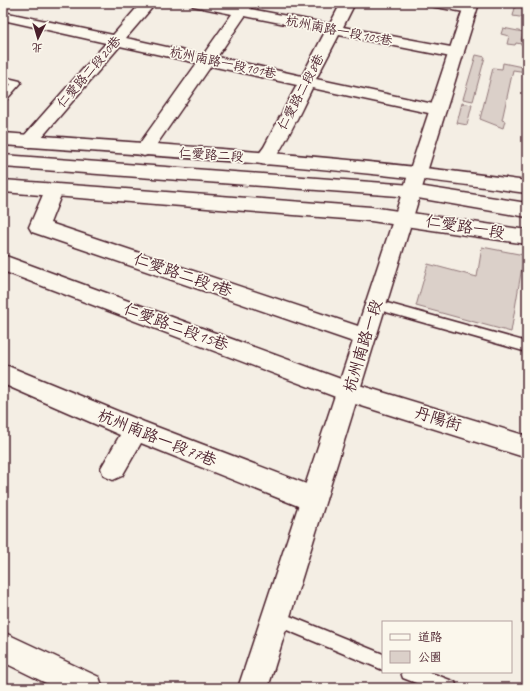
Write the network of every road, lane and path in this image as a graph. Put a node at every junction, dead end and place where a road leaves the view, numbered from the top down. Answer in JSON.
{"nodes":[{"id":1,"x":149,"y":3,"type":"edge"},
{"id":2,"x":198,"y":3,"type":"edge"},
{"id":3,"x":348,"y":3,"type":"edge"},
{"id":4,"x":424,"y":3,"type":"edge"},
{"id":5,"x":244,"y":7,"type":"edge"},
{"id":6,"x":471,"y":7,"type":"edge"},
{"id":7,"x":9,"y":13,"type":"edge"},
{"id":8,"x":333,"y":30,"type":"junction"},
{"id":9,"x":117,"y":40,"type":"junction"},
{"id":10,"x":456,"y":53,"type":"junction"},
{"id":11,"x":206,"y":59,"type":"junction"},
{"id":12,"x":3,"y":80,"type":"edge"},
{"id":13,"x":306,"y":81,"type":"junction"},
{"id":14,"x":3,"y":98,"type":"edge"},
{"id":15,"x":438,"y":110,"type":"junction"},
{"id":16,"x":3,"y":139,"type":"edge"},
{"id":17,"x":29,"y":141,"type":"junction"},
{"id":18,"x":144,"y":150,"type":"junction"},
{"id":19,"x":264,"y":159,"type":"junction"},
{"id":20,"x":3,"y":161,"type":"edge"},
{"id":21,"x":415,"y":181,"type":"junction"},
{"id":22,"x":3,"y":186,"type":"edge"},
{"id":23,"x":527,"y":188,"type":"edge"},
{"id":24,"x":54,"y":190,"type":"junction"},
{"id":25,"x":527,"y":210,"type":"edge"},
{"id":26,"x":404,"y":218,"type":"junction"},
{"id":27,"x":527,"y":237,"type":"edge"},
{"id":28,"x":3,"y":263,"type":"edge"},
{"id":29,"x":376,"y":305,"type":"junction"},
{"id":30,"x":365,"y":337,"type":"junction"},
{"id":31,"x":527,"y":347,"type":"edge"},
{"id":32,"x":3,"y":374,"type":"edge"},
{"id":33,"x":350,"y":392,"type":"junction"},
{"id":34,"x":136,"y":430,"type":"junction"},
{"id":35,"x":527,"y":447,"type":"edge"},
{"id":36,"x":113,"y":468,"type":"dead end"},
{"id":37,"x":313,"y":499,"type":"junction"},
{"id":38,"x":275,"y":618,"type":"junction"},
{"id":39,"x":3,"y":647,"type":"edge"},
{"id":40,"x":382,"y":662,"type":"edge"},
{"id":41,"x":412,"y":673,"type":"edge"},
{"id":42,"x":88,"y":688,"type":"edge"},
{"id":43,"x":253,"y":688,"type":"edge"},
{"id":44,"x":449,"y":688,"type":"edge"}],
"edges":[{"from":1,"to":9,"type":"street","name":"仁愛路二段20巷"},
{"from":2,"to":5,"type":"street","name":"杭州南路一段105巷"},
{"from":3,"to":8,"type":"street","name":"仁愛路二段8巷"},
{"from":4,"to":6,"type":"lane"},
{"from":5,"to":8,"type":"street","name":"杭州南路一段105巷"},
{"from":5,"to":11,"type":"street"},
{"from":6,"to":10,"type":"street","name":"杭州南路一段"},
{"from":7,"to":9,"type":"street","name":"杭州南路一段101巷"},
{"from":8,"to":10,"type":"street","name":"杭州南路一段105巷"},
{"from":8,"to":13,"type":"street","name":"仁愛路二段8巷"},
{"from":9,"to":11,"type":"street","name":"杭州南路一段101巷"},
{"from":9,"to":17,"type":"street","name":"仁愛路二段20巷"},
{"from":10,"to":15,"type":"street","name":"杭州南路一段"},
{"from":11,"to":13,"type":"street","name":"杭州南路一段101巷"},
{"from":11,"to":18,"type":"street"},
{"from":12,"to":14,"type":"lane"},
{"from":13,"to":15,"type":"street","name":"杭州南路一段101巷"},
{"from":13,"to":19,"type":"street","name":"仁愛路二段8巷"},
{"from":15,"to":21,"type":"street","name":"杭州南路一段"},
{"from":16,"to":17,"type":"street","name":"仁愛路二段"},
{"from":17,"to":18,"type":"street","name":"仁愛路二段"},
{"from":18,"to":19,"type":"street","name":"仁愛路二段"},
{"from":19,"to":21,"type":"street","name":"仁愛路二段"},
{"from":20,"to":21,"type":"street","name":"仁愛路二段"},
{"from":21,"to":23,"type":"street"},
{"from":21,"to":25,"type":"street","name":"仁愛路一段"},
{"from":21,"to":26,"type":"street","name":"杭州南路一段"},
{"from":22,"to":24,"type":"street"},
{"from":24,"to":26,"type":"street"},
{"from":24,"to":30,"type":"street","name":"仁愛路二段9巷"},
{"from":26,"to":27,"type":"street","name":"仁愛路一段"},
{"from":26,"to":29,"type":"street","name":"杭州南路一段"},
{"from":28,"to":33,"type":"street","name":"仁愛路二段15巷"},
{"from":29,"to":30,"type":"street","name":"杭州南路一段"},
{"from":29,"to":31,"type":"lane"},
{"from":30,"to":33,"type":"street","name":"杭州南路一段"},
{"from":32,"to":34,"type":"street","name":"杭州南路一段77巷"},
{"from":33,"to":35,"type":"street","name":"丹陽街"},
{"from":33,"to":37,"type":"street","name":"杭州南路一段"},
{"from":34,"to":36,"type":"street"},
{"from":34,"to":37,"type":"street","name":"杭州南路一段77巷"},
{"from":37,"to":38,"type":"street","name":"杭州南路一段"},
{"from":38,"to":40,"type":"lane"},
{"from":38,"to":43,"type":"street","name":"杭州南路一段"},
{"from":39,"to":42,"type":"street"},
{"from":41,"to":44,"type":"lane"}]}
